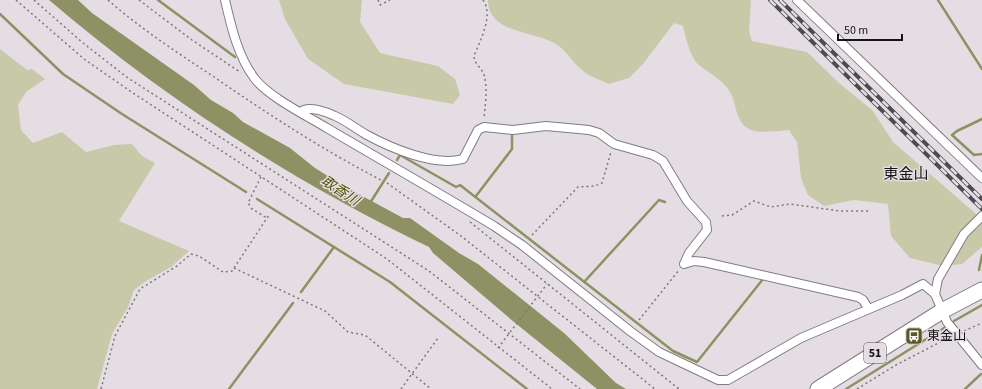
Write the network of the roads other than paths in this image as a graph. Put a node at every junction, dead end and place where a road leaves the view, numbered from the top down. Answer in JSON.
{"nodes":[{"id":1,"x":225,"y":0,"type":"edge"},
{"id":2,"x":797,"y":0,"type":"edge"},
{"id":3,"x":301,"y":112,"type":"junction"},
{"id":4,"x":982,"y":178,"type":"edge"},
{"id":5,"x":982,"y":216,"type":"edge"},
{"id":6,"x":982,"y":290,"type":"edge"},
{"id":7,"x":935,"y":294,"type":"junction"},
{"id":8,"x":868,"y":308,"type":"junction"},
{"id":9,"x":942,"y":311,"type":"junction"},
{"id":10,"x":982,"y":365,"type":"edge"},
{"id":11,"x":818,"y":389,"type":"edge"}],
"edges":[{"from":1,"to":3,"type":"street"},
{"from":2,"to":4,"type":"street"},
{"from":3,"to":8,"type":"street"},
{"from":3,"to":8,"type":"street"},
{"from":5,"to":7,"type":"street"},
{"from":6,"to":9,"type":"highway","number":"51"},
{"from":7,"to":8,"type":"street"},
{"from":7,"to":9,"type":"street"},
{"from":9,"to":10,"type":"street"},
{"from":9,"to":11,"type":"highway","number":"51"}]}
